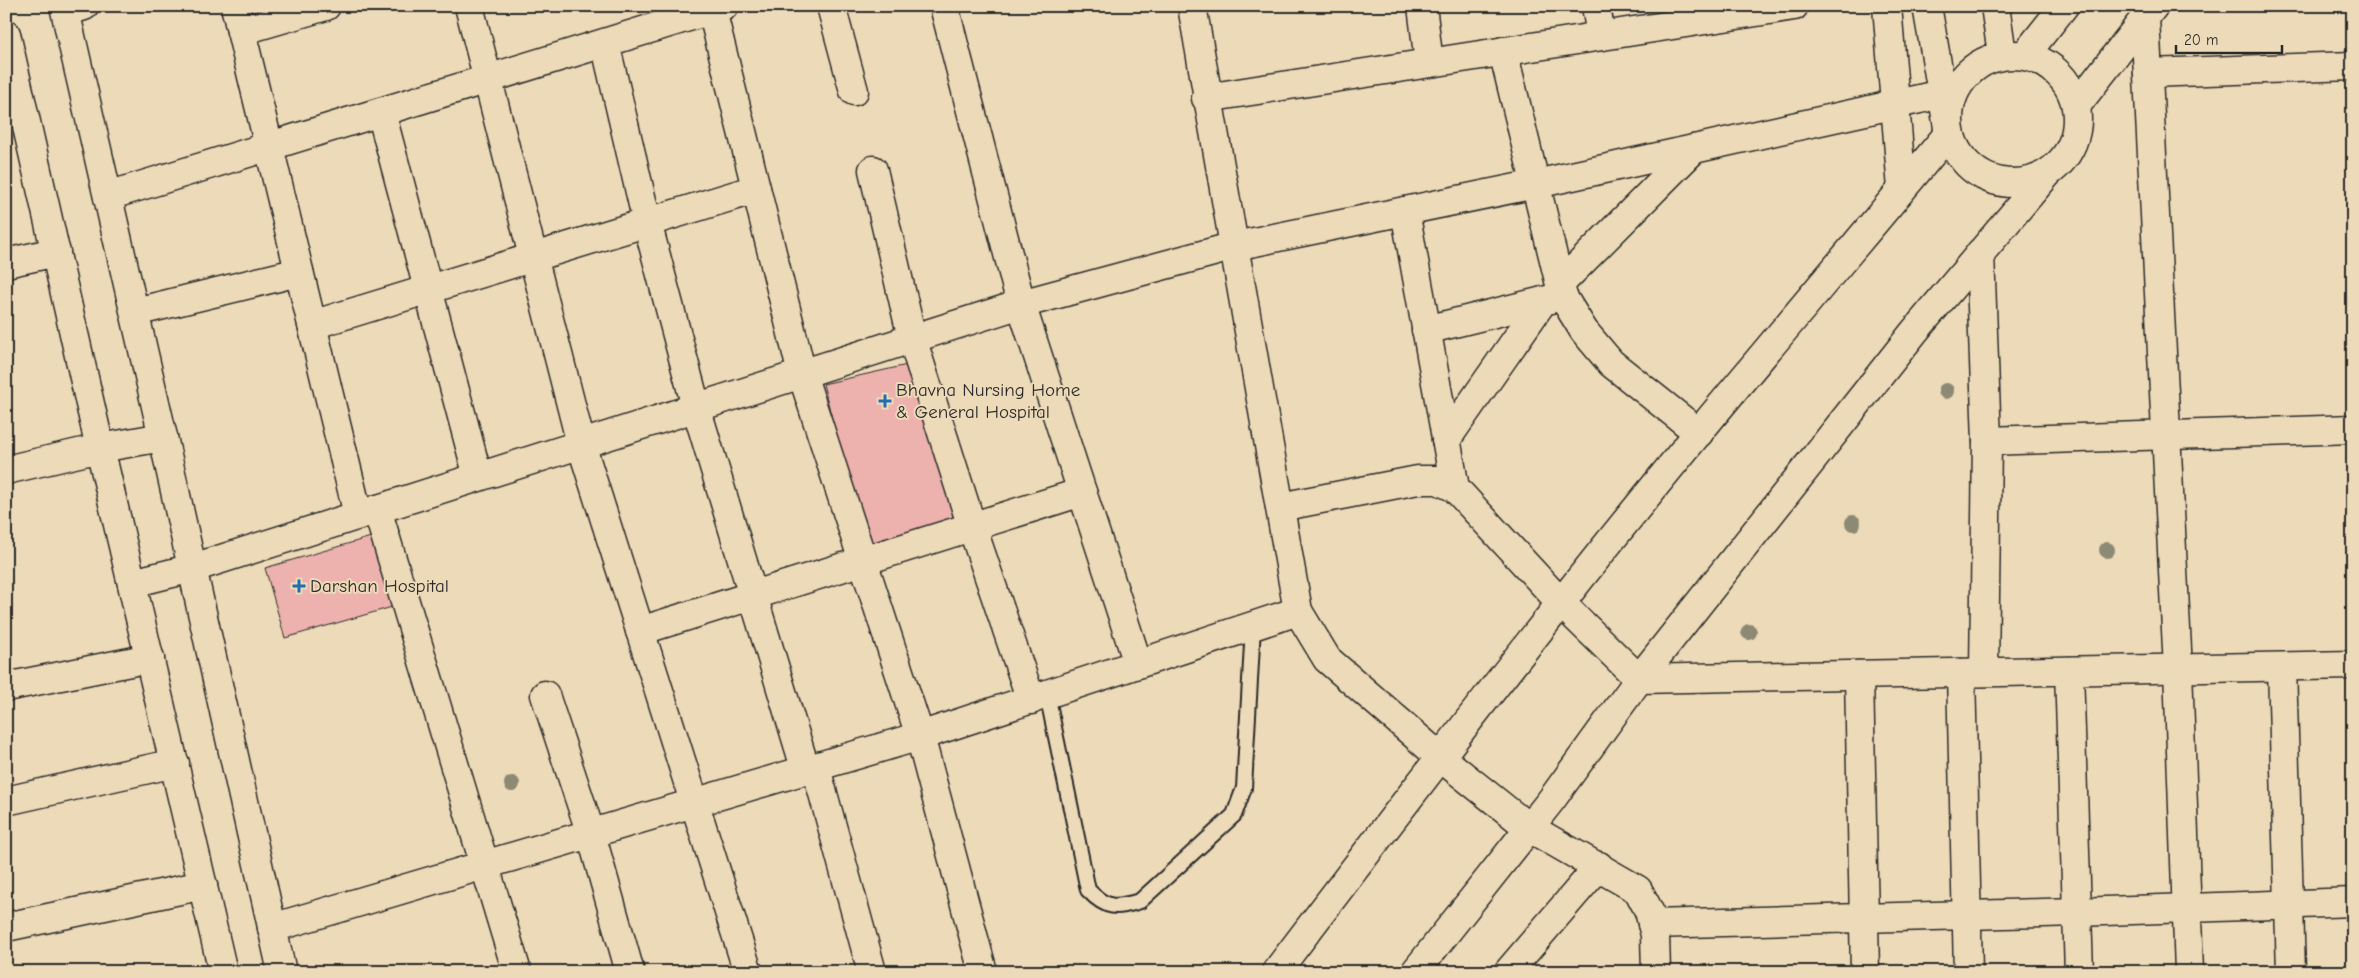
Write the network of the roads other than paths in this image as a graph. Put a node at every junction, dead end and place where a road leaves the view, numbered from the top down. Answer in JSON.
{"nodes":[{"id":1,"x":326,"y":6,"type":"edge"},
{"id":2,"x":469,"y":6,"type":"edge"},
{"id":3,"x":831,"y":6,"type":"edge"},
{"id":4,"x":944,"y":6,"type":"edge"},
{"id":5,"x":1192,"y":6,"type":"edge"},
{"id":6,"x":1422,"y":6,"type":"edge"},
{"id":7,"x":1596,"y":6,"type":"edge"},
{"id":8,"x":1794,"y":6,"type":"edge"},
{"id":9,"x":1887,"y":6,"type":"edge"},
{"id":10,"x":1927,"y":6,"type":"edge"},
{"id":11,"x":1996,"y":6,"type":"edge"},
{"id":12,"x":71,"y":8,"type":"edge"},
{"id":13,"x":716,"y":8,"type":"edge"},
{"id":14,"x":2149,"y":12,"type":"edge"},
{"id":15,"x":2052,"y":13,"type":"edge"},
{"id":16,"x":238,"y":19,"type":"edge"},
{"id":17,"x":6,"y":34,"type":"edge"},
{"id":18,"x":1601,"y":36,"type":"junction"},
{"id":19,"x":605,"y":43,"type":"junction"},
{"id":20,"x":1504,"y":51,"type":"junction"},
{"id":21,"x":2014,"y":55,"type":"junction"},
{"id":22,"x":1429,"y":63,"type":"junction"},
{"id":23,"x":2353,"y":66,"type":"edge"},
{"id":24,"x":2148,"y":73,"type":"junction"},
{"id":25,"x":487,"y":79,"type":"junction"},
{"id":26,"x":854,"y":91,"type":"dead end"},
{"id":27,"x":1942,"y":94,"type":"junction"},
{"id":28,"x":1206,"y":98,"type":"junction"},
{"id":29,"x":1895,"y":104,"type":"junction"},
{"id":30,"x":2076,"y":106,"type":"junction"},
{"id":31,"x":381,"y":112,"type":"junction"},
{"id":32,"x":1949,"y":133,"type":"junction"},
{"id":33,"x":269,"y":146,"type":"junction"},
{"id":34,"x":1694,"y":149,"type":"junction"},
{"id":35,"x":873,"y":170,"type":"dead end"},
{"id":36,"x":2048,"y":173,"type":"junction"},
{"id":37,"x":1536,"y":184,"type":"junction"},
{"id":38,"x":756,"y":189,"type":"junction"},
{"id":39,"x":1902,"y":189,"type":"junction"},
{"id":40,"x":108,"y":196,"type":"junction"},
{"id":41,"x":1404,"y":211,"type":"junction"},
{"id":42,"x":647,"y":222,"type":"junction"},
{"id":43,"x":1235,"y":246,"type":"junction"},
{"id":44,"x":56,"y":252,"type":"junction"},
{"id":45,"x":1980,"y":253,"type":"junction"},
{"id":46,"x":533,"y":257,"type":"junction"},
{"id":47,"x":6,"y":263,"type":"edge"},
{"id":48,"x":299,"y":272,"type":"junction"},
{"id":49,"x":428,"y":290,"type":"junction"},
{"id":50,"x":1555,"y":294,"type":"junction"},
{"id":51,"x":1021,"y":304,"type":"junction"},
{"id":52,"x":135,"y":312,"type":"junction"},
{"id":53,"x":312,"y":325,"type":"junction"},
{"id":54,"x":1426,"y":330,"type":"junction"},
{"id":55,"x":912,"y":338,"type":"junction"},
{"id":56,"x":802,"y":374,"type":"junction"},
{"id":57,"x":696,"y":407,"type":"junction"},
{"id":58,"x":2353,"y":428,"type":"edge"},
{"id":59,"x":1698,"y":433,"type":"junction"},
{"id":60,"x":2166,"y":434,"type":"junction"},
{"id":61,"x":163,"y":437,"type":"junction"},
{"id":62,"x":1446,"y":440,"type":"junction"},
{"id":63,"x":1987,"y":441,"type":"junction"},
{"id":64,"x":581,"y":444,"type":"junction"},
{"id":65,"x":100,"y":448,"type":"junction"},
{"id":66,"x":6,"y":470,"type":"edge"},
{"id":67,"x":478,"y":477,"type":"junction"},
{"id":68,"x":1455,"y":488,"type":"junction"},
{"id":69,"x":1082,"y":492,"type":"junction"},
{"id":70,"x":1280,"y":508,"type":"junction"},
{"id":71,"x":368,"y":512,"type":"junction"},
{"id":72,"x":972,"y":527,"type":"junction"},
{"id":73,"x":864,"y":561,"type":"junction"},
{"id":74,"x":193,"y":568,"type":"junction"},
{"id":75,"x":132,"y":584,"type":"junction"},
{"id":76,"x":752,"y":596,"type":"junction"},
{"id":77,"x":1561,"y":603,"type":"junction"},
{"id":78,"x":1298,"y":610,"type":"junction"},
{"id":79,"x":1253,"y":626,"type":"junction"},
{"id":80,"x":640,"y":631,"type":"junction"},
{"id":81,"x":150,"y":658,"type":"junction"},
{"id":82,"x":1138,"y":664,"type":"junction"},
{"id":83,"x":2353,"y":665,"type":"edge"},
{"id":84,"x":2282,"y":666,"type":"junction"},
{"id":85,"x":2178,"y":669,"type":"junction"},
{"id":86,"x":2069,"y":671,"type":"junction"},
{"id":87,"x":1973,"y":673,"type":"junction"},
{"id":88,"x":1859,"y":675,"type":"junction"},
{"id":89,"x":1639,"y":680,"type":"junction"},
{"id":90,"x":6,"y":687,"type":"edge"},
{"id":91,"x":545,"y":695,"type":"dead end"},
{"id":92,"x":1039,"y":697,"type":"junction"},
{"id":93,"x":920,"y":736,"type":"junction"},
{"id":94,"x":1440,"y":757,"type":"junction"},
{"id":95,"x":175,"y":763,"type":"junction"},
{"id":96,"x":811,"y":769,"type":"junction"},
{"id":97,"x":6,"y":801,"type":"edge"},
{"id":98,"x":695,"y":804,"type":"junction"},
{"id":99,"x":1528,"y":827,"type":"junction"},
{"id":100,"x":591,"y":834,"type":"junction"},
{"id":101,"x":484,"y":865,"type":"junction"},
{"id":102,"x":1599,"y":866,"type":"junction"},
{"id":103,"x":203,"y":884,"type":"junction"},
{"id":104,"x":2353,"y":902,"type":"edge"},
{"id":105,"x":2289,"y":904,"type":"junction"},
{"id":106,"x":2186,"y":908,"type":"junction"},
{"id":107,"x":2077,"y":912,"type":"junction"},
{"id":108,"x":1966,"y":916,"type":"junction"},
{"id":109,"x":1864,"y":919,"type":"junction"},
{"id":110,"x":1652,"y":924,"type":"junction"},
{"id":111,"x":6,"y":927,"type":"edge"},
{"id":112,"x":272,"y":928,"type":"junction"},
{"id":113,"x":223,"y":972,"type":"edge"},
{"id":114,"x":282,"y":972,"type":"edge"},
{"id":115,"x":517,"y":972,"type":"edge"},
{"id":116,"x":630,"y":972,"type":"edge"},
{"id":117,"x":748,"y":972,"type":"edge"},
{"id":118,"x":872,"y":972,"type":"edge"},
{"id":119,"x":983,"y":972,"type":"edge"},
{"id":120,"x":1276,"y":972,"type":"edge"},
{"id":121,"x":1414,"y":972,"type":"edge"},
{"id":122,"x":1508,"y":972,"type":"edge"},
{"id":123,"x":1656,"y":972,"type":"edge"},
{"id":124,"x":1865,"y":972,"type":"edge"},
{"id":125,"x":1968,"y":972,"type":"edge"},
{"id":126,"x":2079,"y":972,"type":"edge"},
{"id":127,"x":2189,"y":972,"type":"edge"},
{"id":128,"x":2291,"y":972,"type":"edge"}],
"edges":[{"from":1,"to":16,"type":"street"},
{"from":2,"to":25,"type":"street"},
{"from":3,"to":26,"type":"street"},
{"from":4,"to":51,"type":"street"},
{"from":5,"to":28,"type":"street"},
{"from":6,"to":22,"type":"street"},
{"from":7,"to":18,"type":"street"},
{"from":8,"to":18,"type":"street"},
{"from":9,"to":29,"type":"street"},
{"from":10,"to":27,"type":"street"},
{"from":11,"to":21,"type":"street"},
{"from":12,"to":40,"type":"street"},
{"from":13,"to":19,"type":"street"},
{"from":13,"to":38,"type":"street"},
{"from":14,"to":24,"type":"street"},
{"from":14,"to":30,"type":"street"},
{"from":15,"to":21,"type":"street"},
{"from":16,"to":33,"type":"street"},
{"from":17,"to":44,"type":"street"},
{"from":18,"to":20,"type":"street"},
{"from":19,"to":25,"type":"street"},
{"from":19,"to":42,"type":"street"},
{"from":20,"to":22,"type":"street"},
{"from":20,"to":37,"type":"street"},
{"from":21,"to":30,"type":"street"},
{"from":21,"to":32,"type":"street"},
{"from":22,"to":28,"type":"street"},
{"from":23,"to":24,"type":"street"},
{"from":24,"to":60,"type":"street"},
{"from":25,"to":31,"type":"street"},
{"from":25,"to":46,"type":"street"},
{"from":27,"to":29,"type":"street"},
{"from":27,"to":32,"type":"street"},
{"from":28,"to":43,"type":"street"},
{"from":29,"to":34,"type":"street"},
{"from":29,"to":39,"type":"street"},
{"from":30,"to":36,"type":"street"},
{"from":31,"to":33,"type":"street"},
{"from":31,"to":49,"type":"street"},
{"from":32,"to":36,"type":"street"},
{"from":32,"to":39,"type":"street"},
{"from":33,"to":40,"type":"street"},
{"from":33,"to":48,"type":"street"},
{"from":34,"to":37,"type":"street"},
{"from":34,"to":50,"type":"street"},
{"from":35,"to":55,"type":"street"},
{"from":36,"to":45,"type":"street"},
{"from":37,"to":41,"type":"street"},
{"from":37,"to":50,"type":"street"},
{"from":38,"to":42,"type":"street"},
{"from":38,"to":56,"type":"street"},
{"from":39,"to":59,"type":"street"},
{"from":40,"to":52,"type":"street"},
{"from":41,"to":43,"type":"street"},
{"from":41,"to":54,"type":"street"},
{"from":42,"to":46,"type":"street"},
{"from":42,"to":57,"type":"street"},
{"from":43,"to":51,"type":"street"},
{"from":43,"to":70,"type":"street"},
{"from":44,"to":47,"type":"street"},
{"from":44,"to":65,"type":"street"},
{"from":45,"to":63,"type":"street"},
{"from":45,"to":89,"type":"street"},
{"from":46,"to":49,"type":"street"},
{"from":46,"to":64,"type":"street"},
{"from":48,"to":52,"type":"street"},
{"from":48,"to":53,"type":"street"},
{"from":49,"to":53,"type":"street"},
{"from":49,"to":67,"type":"street"},
{"from":50,"to":54,"type":"street"},
{"from":50,"to":59,"type":"street"},
{"from":50,"to":62,"type":"street"},
{"from":51,"to":55,"type":"street"},
{"from":51,"to":69,"type":"street"},
{"from":52,"to":61,"type":"street"},
{"from":53,"to":71,"type":"street"},
{"from":54,"to":62,"type":"street"},
{"from":55,"to":56,"type":"street"},
{"from":55,"to":72,"type":"street"},
{"from":56,"to":57,"type":"street"},
{"from":56,"to":73,"type":"street"},
{"from":57,"to":64,"type":"street"},
{"from":57,"to":76,"type":"street"},
{"from":58,"to":60,"type":"street"},
{"from":59,"to":77,"type":"street"},
{"from":60,"to":63,"type":"street"},
{"from":60,"to":85,"type":"street"},
{"from":61,"to":65,"type":"street"},
{"from":61,"to":74,"type":"street"},
{"from":62,"to":68,"type":"street"},
{"from":63,"to":87,"type":"street"},
{"from":64,"to":67,"type":"street"},
{"from":64,"to":80,"type":"street"},
{"from":65,"to":66,"type":"street"},
{"from":65,"to":75,"type":"street"},
{"from":67,"to":71,"type":"street"},
{"from":68,"to":70,"type":"street"},
{"from":68,"to":77,"type":"street"},
{"from":69,"to":72,"type":"street"},
{"from":69,"to":82,"type":"street"},
{"from":70,"to":78,"type":"street"},
{"from":71,"to":74,"type":"street"},
{"from":71,"to":101,"type":"street"},
{"from":72,"to":73,"type":"street"},
{"from":72,"to":92,"type":"street"},
{"from":73,"to":76,"type":"street"},
{"from":73,"to":93,"type":"street"},
{"from":74,"to":75,"type":"street"},
{"from":74,"to":112,"type":"street"},
{"from":75,"to":81,"type":"street"},
{"from":76,"to":80,"type":"street"},
{"from":76,"to":96,"type":"street"},
{"from":77,"to":89,"type":"street"},
{"from":77,"to":94,"type":"street"},
{"from":78,"to":79,"type":"street"},
{"from":78,"to":94,"type":"street"},
{"from":79,"to":82,"type":"street"},
{"from":79,"to":92,"type":"lane"},
{"from":80,"to":98,"type":"street"},
{"from":81,"to":90,"type":"street"},
{"from":81,"to":95,"type":"street"},
{"from":82,"to":92,"type":"street"},
{"from":83,"to":84,"type":"street"},
{"from":84,"to":85,"type":"street"},
{"from":84,"to":105,"type":"street"},
{"from":85,"to":86,"type":"street"},
{"from":85,"to":106,"type":"street"},
{"from":86,"to":87,"type":"street"},
{"from":86,"to":107,"type":"street"},
{"from":87,"to":88,"type":"street"},
{"from":87,"to":108,"type":"street"},
{"from":88,"to":89,"type":"street"},
{"from":88,"to":109,"type":"street"},
{"from":89,"to":99,"type":"street"},
{"from":91,"to":100,"type":"street"},
{"from":92,"to":93,"type":"street"},
{"from":93,"to":96,"type":"street"},
{"from":93,"to":119,"type":"street"},
{"from":94,"to":99,"type":"street"},
{"from":94,"to":120,"type":"street"},
{"from":95,"to":97,"type":"street"},
{"from":95,"to":103,"type":"street"},
{"from":96,"to":98,"type":"street"},
{"from":96,"to":118,"type":"street"},
{"from":98,"to":100,"type":"street"},
{"from":98,"to":117,"type":"street"},
{"from":99,"to":102,"type":"street"},
{"from":99,"to":121,"type":"street"},
{"from":100,"to":101,"type":"street"},
{"from":100,"to":116,"type":"street"},
{"from":101,"to":112,"type":"street"},
{"from":101,"to":115,"type":"street"},
{"from":102,"to":110,"type":"street"},
{"from":102,"to":122,"type":"street"},
{"from":103,"to":111,"type":"street"},
{"from":103,"to":113,"type":"street"},
{"from":104,"to":105,"type":"street"},
{"from":105,"to":106,"type":"street"},
{"from":105,"to":128,"type":"street"},
{"from":106,"to":107,"type":"street"},
{"from":106,"to":127,"type":"street"},
{"from":107,"to":108,"type":"street"},
{"from":107,"to":126,"type":"street"},
{"from":108,"to":109,"type":"street"},
{"from":108,"to":125,"type":"street"},
{"from":109,"to":110,"type":"street"},
{"from":109,"to":124,"type":"street"},
{"from":110,"to":123,"type":"street"},
{"from":112,"to":114,"type":"street"}]}
